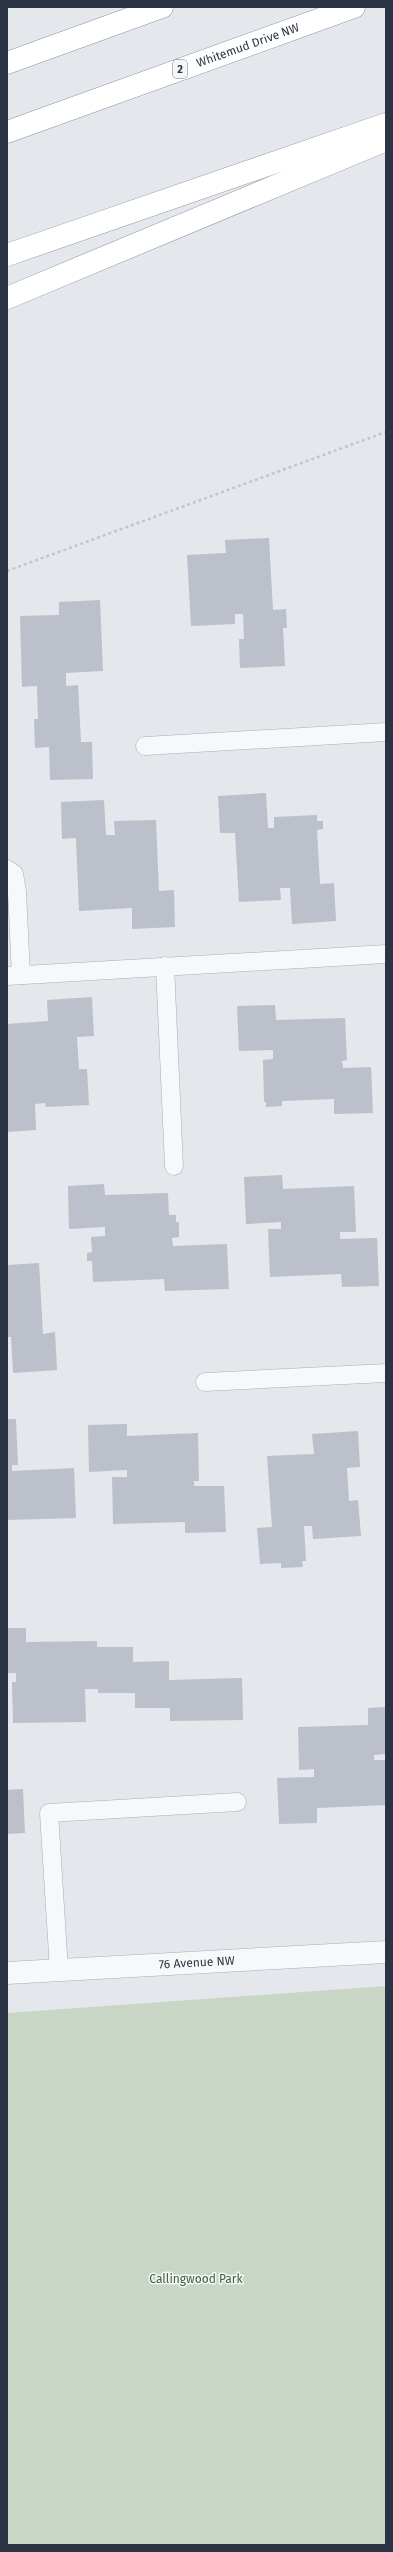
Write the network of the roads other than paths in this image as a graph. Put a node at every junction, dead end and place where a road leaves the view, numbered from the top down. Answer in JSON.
{"nodes":[{"id":1,"x":162,"y":7,"type":"edge"},
{"id":2,"x":354,"y":7,"type":"edge"},
{"id":3,"x":7,"y":63,"type":"edge"},
{"id":4,"x":386,"y":124,"type":"edge"},
{"id":5,"x":7,"y":132,"type":"edge"},
{"id":6,"x":386,"y":140,"type":"edge"},
{"id":7,"x":7,"y":254,"type":"edge"},
{"id":8,"x":7,"y":298,"type":"edge"},
{"id":9,"x":386,"y":732,"type":"edge"},
{"id":10,"x":145,"y":746,"type":"dead end"},
{"id":11,"x":7,"y":869,"type":"edge"},
{"id":12,"x":386,"y":954,"type":"edge"},
{"id":13,"x":165,"y":966,"type":"junction"},
{"id":14,"x":14,"y":975,"type":"edge"},
{"id":15,"x":174,"y":1166,"type":"dead end"},
{"id":16,"x":386,"y":1374,"type":"edge"},
{"id":17,"x":205,"y":1382,"type":"dead end"},
{"id":18,"x":237,"y":1802,"type":"dead end"},
{"id":19,"x":386,"y":1952,"type":"edge"},
{"id":20,"x":59,"y":1970,"type":"junction"},
{"id":21,"x":7,"y":1973,"type":"edge"}],
"edges":[{"from":1,"to":3,"type":"highway"},
{"from":2,"to":5,"type":"highway","name":"Whitemud Drive NW","number":"2"},
{"from":4,"to":7,"type":"highway"},
{"from":6,"to":8,"type":"highway"},
{"from":9,"to":10,"type":"lane"},
{"from":11,"to":14,"type":"lane"},
{"from":12,"to":13,"type":"lane"},
{"from":13,"to":14,"type":"lane"},
{"from":13,"to":15,"type":"lane"},
{"from":16,"to":17,"type":"lane"},
{"from":18,"to":20,"type":"lane"},
{"from":19,"to":20,"type":"street","name":"76 Avenue NW"},
{"from":20,"to":21,"type":"street","name":"76 Avenue NW"}]}
